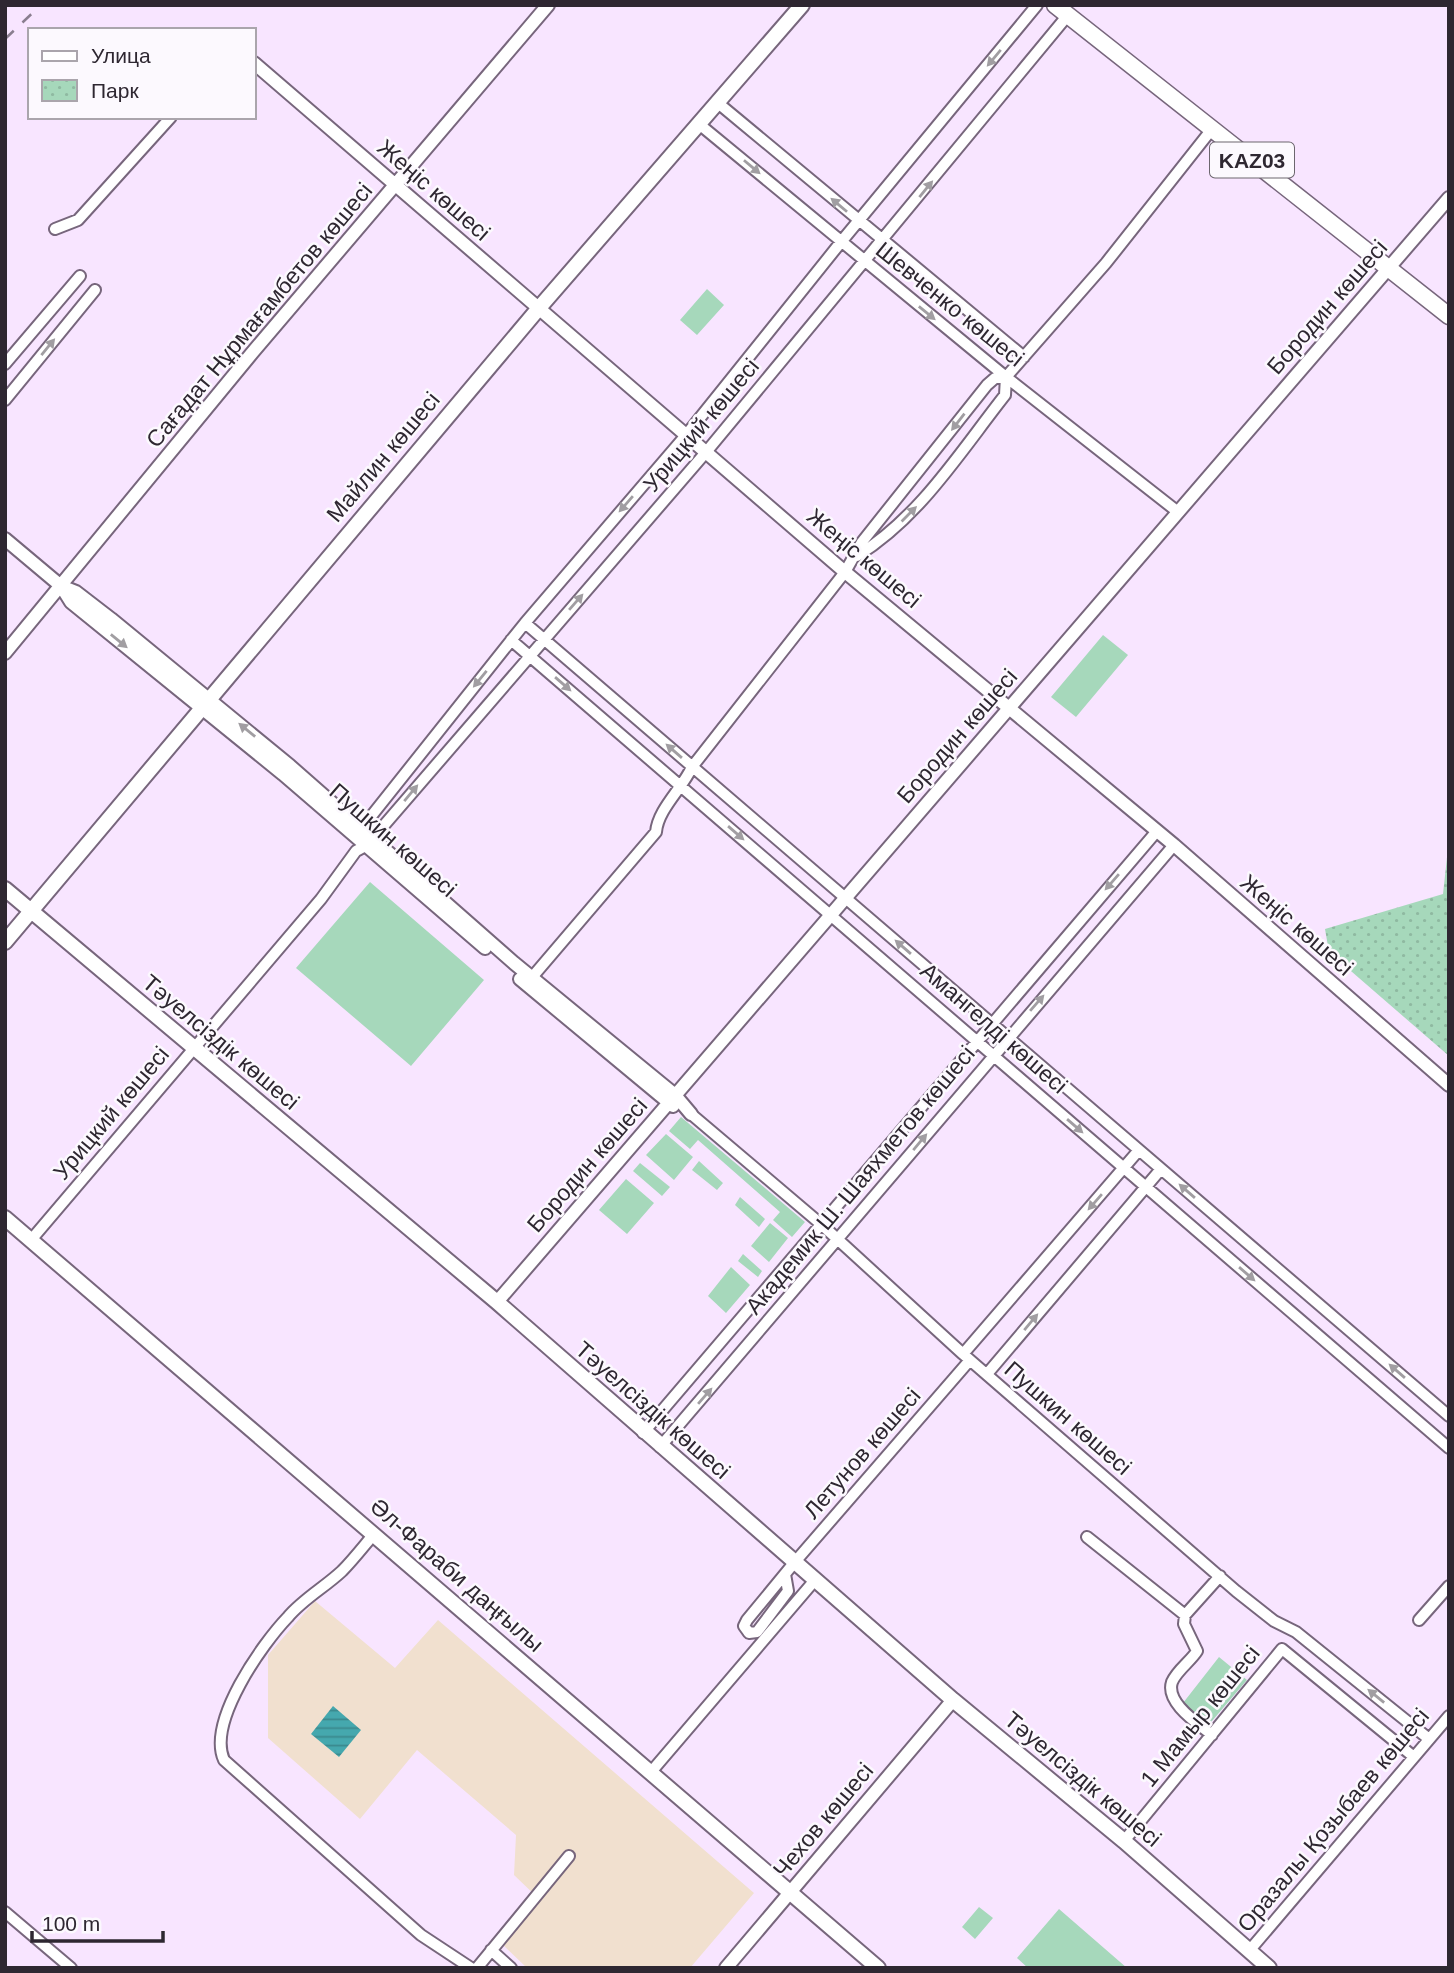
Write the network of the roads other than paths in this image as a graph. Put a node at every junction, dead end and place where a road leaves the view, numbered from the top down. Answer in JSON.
{"nodes":[{"id":1,"x":548,"y":5,"type":"edge"},
{"id":2,"x":802,"y":5,"type":"edge"},
{"id":3,"x":1037,"y":5,"type":"edge"},
{"id":4,"x":1061,"y":10,"type":"edge"},
{"id":5,"x":256,"y":65,"type":"edge"},
{"id":6,"x":718,"y":103,"type":"junction"},
{"id":7,"x":169,"y":119,"type":"edge"},
{"id":8,"x":699,"y":124,"type":"junction"},
{"id":9,"x":1212,"y":129,"type":"junction"},
{"id":10,"x":395,"y":184,"type":"junction"},
{"id":11,"x":1449,"y":198,"type":"edge"},
{"id":12,"x":859,"y":222,"type":"junction"},
{"id":13,"x":55,"y":229,"type":"dead end"},
{"id":14,"x":841,"y":242,"type":"junction"},
{"id":15,"x":882,"y":242,"type":"junction"},
{"id":16,"x":865,"y":262,"type":"junction"},
{"id":17,"x":1389,"y":268,"type":"junction"},
{"id":18,"x":80,"y":276,"type":"dead end"},
{"id":19,"x":94,"y":290,"type":"dead end"},
{"id":20,"x":539,"y":308,"type":"junction"},
{"id":21,"x":1449,"y":316,"type":"edge"},
{"id":22,"x":1024,"y":357,"type":"junction"},
{"id":23,"x":5,"y":364,"type":"edge"},
{"id":24,"x":1006,"y":377,"type":"junction"},
{"id":25,"x":5,"y":400,"type":"edge"},
{"id":26,"x":687,"y":434,"type":"junction"},
{"id":27,"x":706,"y":451,"type":"junction"},
{"id":28,"x":1178,"y":512,"type":"junction"},
{"id":29,"x":5,"y":539,"type":"edge"},
{"id":30,"x":856,"y":556,"type":"junction"},
{"id":31,"x":845,"y":572,"type":"junction"},
{"id":32,"x":68,"y":592,"type":"junction"},
{"id":33,"x":526,"y":622,"type":"junction"},
{"id":34,"x":511,"y":640,"type":"junction"},
{"id":35,"x":544,"y":640,"type":"junction"},
{"id":36,"x":5,"y":653,"type":"edge"},
{"id":37,"x":530,"y":656,"type":"junction"},
{"id":38,"x":204,"y":703,"type":"junction"},
{"id":39,"x":1009,"y":709,"type":"junction"},
{"id":40,"x":692,"y":766,"type":"junction"},
{"id":41,"x":682,"y":787,"type":"junction"},
{"id":42,"x":1157,"y":831,"type":"junction"},
{"id":43,"x":358,"y":832,"type":"junction"},
{"id":44,"x":366,"y":845,"type":"junction"},
{"id":45,"x":1174,"y":845,"type":"junction"},
{"id":46,"x":5,"y":889,"type":"edge"},
{"id":47,"x":845,"y":898,"type":"junction"},
{"id":48,"x":30,"y":912,"type":"junction"},
{"id":49,"x":831,"y":915,"type":"junction"},
{"id":50,"x":5,"y":942,"type":"edge"},
{"id":51,"x":529,"y":981,"type":"junction"},
{"id":52,"x":991,"y":1023,"type":"junction"},
{"id":53,"x":1008,"y":1037,"type":"junction"},
{"id":54,"x":976,"y":1041,"type":"junction"},
{"id":55,"x":193,"y":1049,"type":"junction"},
{"id":56,"x":993,"y":1055,"type":"junction"},
{"id":57,"x":1449,"y":1085,"type":"edge"},
{"id":58,"x":672,"y":1099,"type":"junction"},
{"id":59,"x":691,"y":1114,"type":"joint"},
{"id":60,"x":1139,"y":1150,"type":"junction"},
{"id":61,"x":884,"y":1151,"type":"junction"},
{"id":62,"x":900,"y":1165,"type":"junction"},
{"id":63,"x":1124,"y":1168,"type":"junction"},
{"id":64,"x":1161,"y":1169,"type":"junction"},
{"id":65,"x":1146,"y":1187,"type":"junction"},
{"id":66,"x":5,"y":1218,"type":"edge"},
{"id":67,"x":822,"y":1225,"type":"junction"},
{"id":68,"x":837,"y":1238,"type":"junction"},
{"id":69,"x":31,"y":1240,"type":"junction"},
{"id":70,"x":497,"y":1302,"type":"junction"},
{"id":71,"x":731,"y":1330,"type":"junction"},
{"id":72,"x":749,"y":1344,"type":"junction"},
{"id":73,"x":967,"y":1357,"type":"junction"},
{"id":74,"x":987,"y":1374,"type":"junction"},
{"id":75,"x":1449,"y":1416,"type":"edge"},
{"id":76,"x":643,"y":1433,"type":"junction"},
{"id":77,"x":660,"y":1447,"type":"junction"},
{"id":78,"x":1449,"y":1448,"type":"edge"},
{"id":79,"x":374,"y":1534,"type":"junction"},
{"id":80,"x":1087,"y":1537,"type":"dead end"},
{"id":81,"x":790,"y":1569,"type":"junction"},
{"id":82,"x":1220,"y":1576,"type":"junction"},
{"id":83,"x":815,"y":1580,"type":"junction"},
{"id":84,"x":1449,"y":1586,"type":"edge"},
{"id":85,"x":1185,"y":1615,"type":"junction"},
{"id":86,"x":1419,"y":1620,"type":"dead end"},
{"id":87,"x":953,"y":1700,"type":"junction"},
{"id":88,"x":1449,"y":1716,"type":"edge"},
{"id":89,"x":1212,"y":1735,"type":"junction"},
{"id":90,"x":1429,"y":1739,"type":"junction"},
{"id":91,"x":1414,"y":1757,"type":"junction"},
{"id":92,"x":651,"y":1772,"type":"junction"},
{"id":93,"x":1124,"y":1841,"type":"junction"},
{"id":94,"x":569,"y":1856,"type":"dead end"},
{"id":95,"x":790,"y":1892,"type":"junction"},
{"id":96,"x":5,"y":1912,"type":"edge"},
{"id":97,"x":491,"y":1950,"type":"junction"},
{"id":98,"x":1249,"y":1951,"type":"junction"},
{"id":99,"x":71,"y":1968,"type":"edge"},
{"id":100,"x":471,"y":1968,"type":"edge"},
{"id":101,"x":477,"y":1968,"type":"edge"},
{"id":102,"x":511,"y":1968,"type":"edge"},
{"id":103,"x":726,"y":1968,"type":"edge"},
{"id":104,"x":878,"y":1968,"type":"edge"},
{"id":105,"x":1269,"y":1968,"type":"edge"}],
"edges":[{"from":1,"to":10,"type":"street","name":"Сағадат Нұрмағамбетов көшесі"},
{"from":2,"to":6,"type":"main road","name":"Майлин көшесі"},
{"from":3,"to":12,"type":"street","name":"Урицкий көшесі","one_way":true},
{"from":4,"to":9,"type":"main road","number":"KАZ03"},
{"from":15,"to":4,"type":"street","name":"Урицкий көшесі","one_way":true},
{"from":5,"to":10,"type":"street","name":"Жеңіс көшесі"},
{"from":6,"to":8,"type":"main road","name":"Майлин көшесі"},
{"from":12,"to":6,"type":"street","name":"Шевченко көшесі","one_way":true},
{"from":7,"to":13,"type":"street"},
{"from":8,"to":14,"type":"street","name":"Шевченко көшесі","one_way":true},
{"from":8,"to":20,"type":"main road","name":"Майлин көшесі"},
{"from":9,"to":17,"type":"main road","number":"KАZ03"},
{"from":9,"to":22,"type":"street"},
{"from":10,"to":20,"type":"street","name":"Жеңіс көшесі"},
{"from":10,"to":32,"type":"street","name":"Сағадат Нұрмағамбетов көшесі"},
{"from":11,"to":17,"type":"street","name":"Бородин көшесі"},
{"from":12,"to":14,"type":"street","name":"Урицкий көшесі"},
{"from":12,"to":15,"type":"street","name":"Шевченко көшесі"},
{"from":14,"to":16,"type":"street","name":"Шевченко көшесі"},
{"from":14,"to":26,"type":"street","name":"Урицкий көшесі"},
{"from":15,"to":16,"type":"street","name":"Урицкий көшесі"},
{"from":15,"to":22,"type":"street","name":"Шевченко көшесі"},
{"from":16,"to":24,"type":"street","name":"Шевченко көшесі","one_way":true},
{"from":16,"to":27,"type":"street","name":"Урицкий көшесі"},
{"from":17,"to":21,"type":"main road","number":"KАZ03"},
{"from":17,"to":28,"type":"street","name":"Бородин көшесі"},
{"from":18,"to":23,"type":"street"},
{"from":25,"to":19,"type":"street","one_way":true},
{"from":20,"to":26,"type":"street","name":"Жеңіс көшесі"},
{"from":20,"to":38,"type":"main road","name":"Майлин көшесі"},
{"from":22,"to":24,"type":"street"},
{"from":24,"to":28,"type":"street","name":"Шевченко көшесі"},
{"from":24,"to":30,"type":"street","one_way":true},
{"from":30,"to":24,"type":"street","one_way":true},
{"from":26,"to":27,"type":"street","name":"Жеңіс көшесі"},
{"from":26,"to":33,"type":"street","name":"Урицкий көшесі","one_way":true},
{"from":27,"to":31,"type":"street","name":"Жеңіс көшесі"},
{"from":35,"to":27,"type":"street","name":"Урицкий көшесі","one_way":true},
{"from":28,"to":39,"type":"street","name":"Бородин көшесі"},
{"from":29,"to":32,"type":"street","name":"Пушкин көшесі"},
{"from":30,"to":31,"type":"street"},
{"from":31,"to":39,"type":"street","name":"Жеңіс көшесі"},
{"from":31,"to":40,"type":"street"},
{"from":32,"to":36,"type":"street","name":"Сағадат Нұрмағамбетов көшесі"},
{"from":32,"to":38,"type":"street","name":"Пушкин көшесі"},
{"from":33,"to":34,"type":"street","name":"Урицкий көшесі"},
{"from":33,"to":35,"type":"street","name":"Амангелді көшесі"},
{"from":34,"to":37,"type":"street","name":"Амангелді көшесі"},
{"from":34,"to":43,"type":"street","name":"Урицкий көшесі","one_way":true},
{"from":35,"to":37,"type":"street","name":"Урицкий көшесі"},
{"from":40,"to":35,"type":"street","name":"Амангелді көшесі","one_way":true},
{"from":37,"to":41,"type":"street","name":"Амангелді көшесі","one_way":true},
{"from":44,"to":37,"type":"street","name":"Урицкий көшесі","one_way":true},
{"from":38,"to":43,"type":"street","name":"Пушкин көшесі"},
{"from":38,"to":48,"type":"main road","name":"Майлин көшесі"},
{"from":39,"to":42,"type":"street","name":"Жеңіс көшесі"},
{"from":39,"to":47,"type":"street","name":"Бородин көшесі"},
{"from":40,"to":41,"type":"street"},
{"from":40,"to":47,"type":"street","name":"Амангелді көшесі"},
{"from":41,"to":49,"type":"street","name":"Амангелді көшесі","one_way":true},
{"from":41,"to":51,"type":"street"},
{"from":42,"to":45,"type":"street","name":"Жеңіс көшесі"},
{"from":42,"to":52,"type":"street","name":"Академик Ш. Шаяхметов көшесі","one_way":true},
{"from":43,"to":44,"type":"street","name":"Пушкин көшесі"},
{"from":43,"to":44,"type":"street"},
{"from":44,"to":51,"type":"street","name":"Пушкин көшесі"},
{"from":44,"to":55,"type":"street","name":"Урицкий көшесі"},
{"from":53,"to":45,"type":"street","name":"Академик Ш. Шаяхметов көшесі","one_way":true},
{"from":45,"to":57,"type":"street","name":"Жеңіс көшесі"},
{"from":46,"to":48,"type":"main road","name":"Тәуелсіздік көшесі"},
{"from":47,"to":49,"type":"street","name":"Бородин көшесі"},
{"from":52,"to":47,"type":"street","name":"Амангелді көшесі","one_way":true},
{"from":48,"to":50,"type":"main road","name":"Майлин көшесі"},
{"from":48,"to":55,"type":"main road","name":"Тәуелсіздік көшесі"},
{"from":49,"to":54,"type":"street","name":"Амангелді көшесі"},
{"from":49,"to":58,"type":"street","name":"Бородин көшесі"},
{"from":51,"to":58,"type":"street","name":"Пушкин көшесі"},
{"from":52,"to":53,"type":"street","name":"Амангелді көшесі"},
{"from":52,"to":54,"type":"street","name":"Академик Ш. Шаяхметов көшесі"},
{"from":53,"to":56,"type":"street","name":"Академик Ш. Шаяхметов көшесі"},
{"from":53,"to":60,"type":"street","name":"Амангелді көшесі"},
{"from":54,"to":56,"type":"street","name":"Амангелді көшесі"},
{"from":54,"to":61,"type":"street","name":"Академик Ш. Шаяхметов көшесі"},
{"from":55,"to":69,"type":"street","name":"Урицкий көшесі"},
{"from":55,"to":70,"type":"main road","name":"Тәуелсіздік көшесі"},
{"from":62,"to":56,"type":"street","name":"Академик Ш. Шаяхметов көшесі","one_way":true},
{"from":56,"to":63,"type":"street","name":"Амангелді көшесі","one_way":true},
{"from":58,"to":59,"type":"street","name":"Пушкин көшесі"},
{"from":58,"to":70,"type":"street","name":"Бородин көшесі"},
{"from":59,"to":67,"type":"street","name":"Пушкин көшесі"},
{"from":60,"to":63,"type":"street","name":"Летунов көшесі"},
{"from":60,"to":64,"type":"street","name":"Амангелді көшесі"},
{"from":61,"to":62,"type":"street"},
{"from":61,"to":67,"type":"street","name":"Академик Ш. Шаяхметов көшесі"},
{"from":62,"to":68,"type":"street","name":"Академик Ш. Шаяхметов көшесі"},
{"from":63,"to":65,"type":"street","name":"Амангелді көшесі"},
{"from":63,"to":73,"type":"street","name":"Летунов көшесі","one_way":true},
{"from":64,"to":65,"type":"street"},
{"from":75,"to":64,"type":"street","name":"Амангелді көшесі","one_way":true},
{"from":74,"to":65,"type":"street","one_way":true},
{"from":65,"to":78,"type":"street","name":"Амангелді көшесі","one_way":true},
{"from":66,"to":69,"type":"main road","name":"Әл-Фараби даңғылы"},
{"from":67,"to":68,"type":"street","name":"Пушкин көшесі"},
{"from":67,"to":71,"type":"street","name":"Академик Ш. Шаяхметов көшесі"},
{"from":68,"to":72,"type":"street","name":"Академик Ш. Шаяхметов көшесі"},
{"from":68,"to":73,"type":"street","name":"Пушкин көшесі"},
{"from":69,"to":79,"type":"main road","name":"Әл-Фараби даңғылы"},
{"from":70,"to":76,"type":"main road","name":"Тәуелсіздік көшесі"},
{"from":71,"to":72,"type":"street"},
{"from":71,"to":76,"type":"street","name":"Академик Ш. Шаяхметов көшесі"},
{"from":77,"to":72,"type":"street","name":"Академик Ш. Шаяхметов көшесі","one_way":true},
{"from":73,"to":74,"type":"street","name":"Пушкин көшесі"},
{"from":73,"to":81,"type":"street","name":"Летунов көшесі"},
{"from":74,"to":82,"type":"street","name":"Пушкин көшесі"},
{"from":76,"to":77,"type":"main road","name":"Тәуелсіздік көшесі"},
{"from":77,"to":81,"type":"main road","name":"Тәуелсіздік көшесі"},
{"from":79,"to":92,"type":"main road","name":"Әл-Фараби даңғылы"},
{"from":79,"to":100,"type":"street"},
{"from":80,"to":85,"type":"street"},
{"from":81,"to":81,"type":"street","name":"Летунов көшесі"},
{"from":81,"to":83,"type":"main road","name":"Тәуелсіздік көшесі"},
{"from":82,"to":85,"type":"street"},
{"from":90,"to":82,"type":"street","name":"Пушкин көшесі","one_way":true},
{"from":83,"to":87,"type":"main road","name":"Тәуелсіздік көшесі"},
{"from":83,"to":92,"type":"street"},
{"from":84,"to":86,"type":"street"},
{"from":85,"to":89,"type":"street"},
{"from":87,"to":93,"type":"main road","name":"Тәуелсіздік көшесі"},
{"from":87,"to":95,"type":"street","name":"Чехов көшесі"},
{"from":88,"to":90,"type":"street","name":"Оразалы Қозыбаев көшесі"},
{"from":89,"to":91,"type":"street","name":"1 Мамыр көшесі"},
{"from":89,"to":93,"type":"street","name":"1 Мамыр көшесі"},
{"from":90,"to":91,"type":"street","name":"Оразалы Қозыбаев көшесі"},
{"from":91,"to":98,"type":"street","name":"Оразалы Қозыбаев көшесі"},
{"from":92,"to":95,"type":"main road","name":"Әл-Фараби даңғылы"},
{"from":93,"to":98,"type":"main road","name":"Тәуелсіздік көшесі"},
{"from":94,"to":97,"type":"street"},
{"from":95,"to":103,"type":"street","name":"Чехов көшесі"},
{"from":95,"to":104,"type":"main road","name":"Әл-Фараби даңғылы"},
{"from":96,"to":99,"type":"street"},
{"from":97,"to":101,"type":"street"},
{"from":97,"to":102,"type":"street"},
{"from":98,"to":105,"type":"main road","name":"Тәуелсіздік көшесі"}]}
